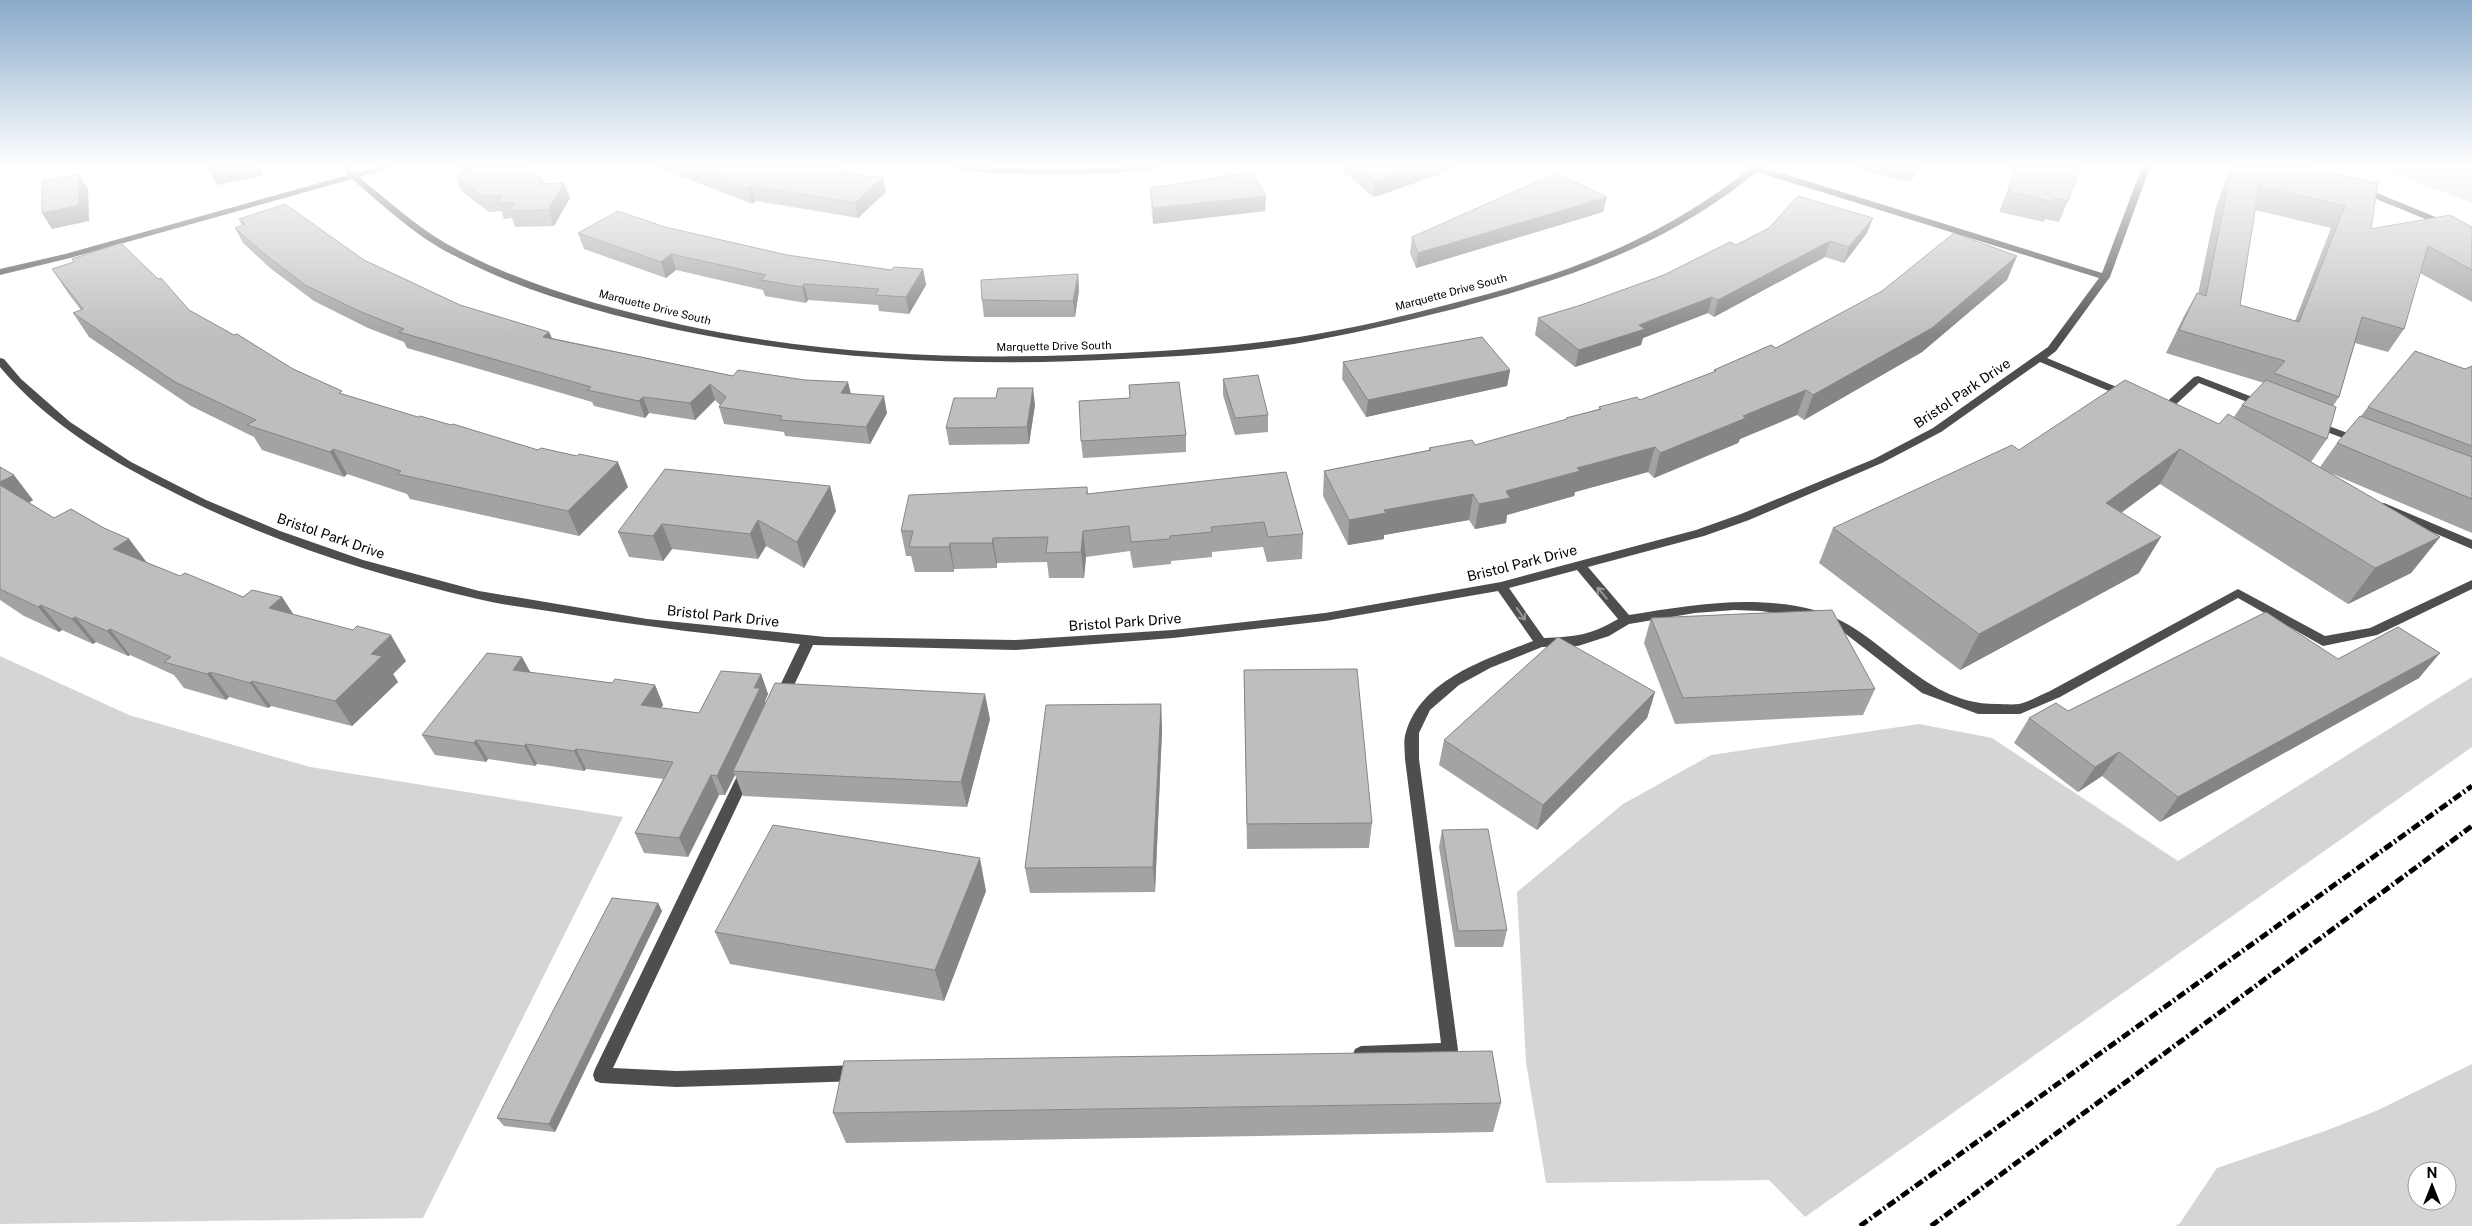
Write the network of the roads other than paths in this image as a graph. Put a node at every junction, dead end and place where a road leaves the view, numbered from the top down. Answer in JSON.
{"nodes":[{"id":1,"x":181,"y":224,"type":"edge"},
{"id":2,"x":410,"y":224,"type":"edge"},
{"id":3,"x":1673,"y":224,"type":"edge"},
{"id":4,"x":1937,"y":224,"type":"edge"},
{"id":5,"x":2125,"y":224,"type":"edge"},
{"id":6,"x":2446,"y":224,"type":"edge"},
{"id":7,"x":2472,"y":235,"type":"edge"},
{"id":8,"x":0,"y":272,"type":"edge"},
{"id":9,"x":2105,"y":277,"type":"junction"},
{"id":10,"x":2039,"y":358,"type":"junction"},
{"id":11,"x":0,"y":361,"type":"edge"},
{"id":12,"x":2138,"y":400,"type":"edge"},
{"id":13,"x":2271,"y":407,"type":"edge"},
{"id":14,"x":2182,"y":418,"type":"edge"},
{"id":15,"x":2308,"y":421,"type":"edge"},
{"id":16,"x":2372,"y":446,"type":"edge"},
{"id":17,"x":2372,"y":502,"type":"edge"},
{"id":18,"x":2472,"y":545,"type":"edge"},
{"id":19,"x":1580,"y":564,"type":"junction"},
{"id":20,"x":2472,"y":584,"type":"edge"},
{"id":21,"x":1501,"y":586,"type":"junction"},
{"id":22,"x":1626,"y":620,"type":"junction"},
{"id":23,"x":809,"y":639,"type":"junction"},
{"id":24,"x":1541,"y":643,"type":"junction"},
{"id":25,"x":773,"y":715,"type":"edge"},
{"id":26,"x":752,"y":760,"type":"edge"},
{"id":27,"x":1351,"y":1054,"type":"edge"},
{"id":28,"x":876,"y":1072,"type":"edge"}],
"edges":[{"from":1,"to":8,"type":"street"},
{"from":2,"to":3,"type":"street","name":"Marquette Drive South"},
{"from":4,"to":9,"type":"street"},
{"from":5,"to":9,"type":"street","name":"Bristol Park Drive"},
{"from":6,"to":7,"type":"street"},
{"from":9,"to":10,"type":"street","name":"Bristol Park Drive"},
{"from":10,"to":12,"type":"street"},
{"from":10,"to":19,"type":"street","name":"Bristol Park Drive"},
{"from":11,"to":23,"type":"street","name":"Bristol Park Drive"},
{"from":13,"to":14,"type":"street"},
{"from":15,"to":16,"type":"street"},
{"from":17,"to":18,"type":"street"},
{"from":19,"to":21,"type":"street","name":"Bristol Park Drive"},
{"from":22,"to":19,"type":"street","one_way":true},
{"from":20,"to":22,"type":"street"},
{"from":21,"to":23,"type":"street","name":"Bristol Park Drive"},
{"from":21,"to":24,"type":"street","one_way":true},
{"from":22,"to":24,"type":"street"},
{"from":23,"to":25,"type":"street"},
{"from":24,"to":27,"type":"street"},
{"from":26,"to":28,"type":"street"}]}
